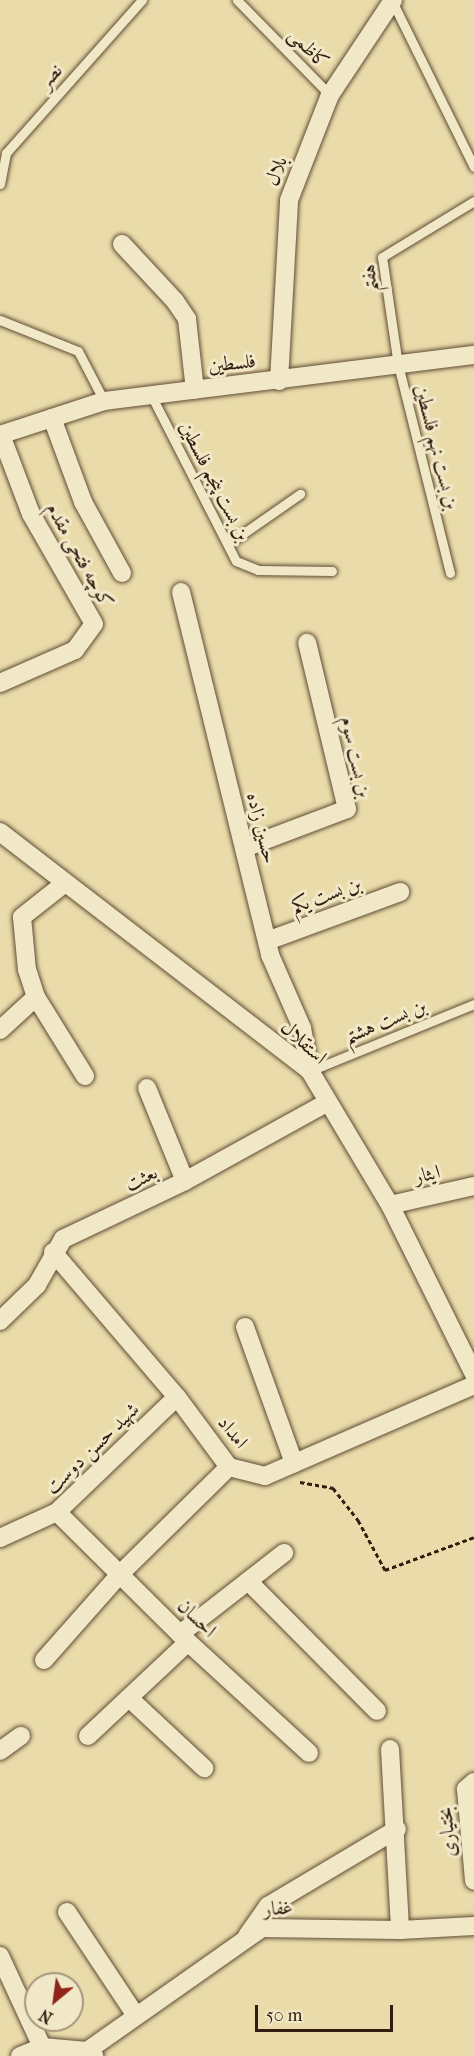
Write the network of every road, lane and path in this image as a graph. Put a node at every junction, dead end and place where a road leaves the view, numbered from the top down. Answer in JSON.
{"nodes":[{"id":1,"x":142,"y":0,"type":"edge"},
{"id":2,"x":237,"y":0,"type":"edge"},
{"id":3,"x":393,"y":0,"type":"edge"},
{"id":4,"x":330,"y":95,"type":"junction"},
{"id":5,"x":474,"y":167,"type":"edge"},
{"id":6,"x":0,"y":184,"type":"edge"},
{"id":7,"x":474,"y":201,"type":"edge"},
{"id":8,"x":122,"y":244,"type":"dead end"},
{"id":9,"x":0,"y":321,"type":"edge"},
{"id":10,"x":474,"y":355,"type":"edge"},
{"id":11,"x":398,"y":365,"type":"junction"},
{"id":12,"x":279,"y":381,"type":"junction"},
{"id":13,"x":195,"y":390,"type":"junction"},
{"id":14,"x":151,"y":395,"type":"junction"},
{"id":15,"x":104,"y":402,"type":"junction"},
{"id":16,"x":52,"y":418,"type":"junction"},
{"id":17,"x":1,"y":435,"type":"edge"},
{"id":18,"x":300,"y":494,"type":"dead end"},
{"id":19,"x":228,"y":544,"type":"junction"},
{"id":20,"x":332,"y":571,"type":"dead end"},
{"id":21,"x":122,"y":573,"type":"dead end"},
{"id":22,"x":450,"y":573,"type":"dead end"},
{"id":23,"x":181,"y":592,"type":"dead end"},
{"id":24,"x":307,"y":643,"type":"dead end"},
{"id":25,"x":0,"y":683,"type":"edge"},
{"id":26,"x":0,"y":832,"type":"edge"},
{"id":27,"x":244,"y":848,"type":"junction"},
{"id":28,"x":65,"y":883,"type":"junction"},
{"id":29,"x":400,"y":892,"type":"dead end"},
{"id":30,"x":267,"y":941,"type":"junction"},
{"id":31,"x":36,"y":997,"type":"junction"},
{"id":32,"x":474,"y":1004,"type":"edge"},
{"id":33,"x":0,"y":1030,"type":"edge"},
{"id":34,"x":310,"y":1071,"type":"junction"},
{"id":35,"x":85,"y":1076,"type":"dead end"},
{"id":36,"x":147,"y":1088,"type":"dead end"},
{"id":37,"x":328,"y":1102,"type":"junction"},
{"id":38,"x":185,"y":1181,"type":"junction"},
{"id":39,"x":474,"y":1186,"type":"edge"},
{"id":40,"x":390,"y":1206,"type":"junction"},
{"id":41,"x":53,"y":1252,"type":"junction"},
{"id":42,"x":0,"y":1321,"type":"edge"},
{"id":43,"x":245,"y":1327,"type":"dead end"},
{"id":44,"x":474,"y":1374,"type":"edge"},
{"id":45,"x":474,"y":1385,"type":"edge"},
{"id":46,"x":177,"y":1397,"type":"junction"},
{"id":47,"x":294,"y":1463,"type":"junction"},
{"id":48,"x":229,"y":1467,"type":"junction"},
{"id":49,"x":299,"y":1482,"type":"dead end"},
{"id":50,"x":57,"y":1512,"type":"junction"},
{"id":51,"x":474,"y":1537,"type":"edge"},
{"id":52,"x":0,"y":1538,"type":"edge"},
{"id":53,"x":284,"y":1552,"type":"dead end"},
{"id":54,"x":120,"y":1574,"type":"junction"},
{"id":55,"x":248,"y":1581,"type":"junction"},
{"id":56,"x":184,"y":1638,"type":"junction"},
{"id":57,"x":45,"y":1660,"type":"dead end"},
{"id":58,"x":129,"y":1698,"type":"junction"},
{"id":59,"x":377,"y":1710,"type":"dead end"},
{"id":60,"x":21,"y":1736,"type":"dead end"},
{"id":61,"x":88,"y":1736,"type":"dead end"},
{"id":62,"x":390,"y":1749,"type":"dead end"},
{"id":63,"x":0,"y":1751,"type":"edge"},
{"id":64,"x":309,"y":1753,"type":"dead end"},
{"id":65,"x":204,"y":1768,"type":"dead end"},
{"id":66,"x":474,"y":1782,"type":"edge"},
{"id":67,"x":397,"y":1829,"type":"junction"},
{"id":68,"x":474,"y":1881,"type":"edge"},
{"id":69,"x":68,"y":1912,"type":"dead end"},
{"id":70,"x":474,"y":1926,"type":"edge"},
{"id":71,"x":399,"y":1930,"type":"junction"},
{"id":72,"x":244,"y":1939,"type":"junction"},
{"id":73,"x":0,"y":1956,"type":"edge"},
{"id":74,"x":136,"y":2016,"type":"junction"},
{"id":75,"x":42,"y":2047,"type":"junction"},
{"id":76,"x":91,"y":2054,"type":"edge"},
{"id":77,"x":20,"y":2056,"type":"edge"}],
"edges":[{"from":1,"to":6,"type":"lane","name":"نصر"},
{"from":2,"to":4,"type":"lane","name":"کاظمی"},
{"from":3,"to":4,"type":"street","name":"بلال"},
{"from":3,"to":5,"type":"lane"},
{"from":4,"to":12,"type":"street","name":"بلال"},
{"from":7,"to":11,"type":"lane","name":"هفتم"},
{"from":8,"to":13,"type":"street"},
{"from":9,"to":15,"type":"lane"},
{"from":10,"to":11,"type":"street","name":"فلسطین"},
{"from":11,"to":12,"type":"street","name":"فلسطین"},
{"from":11,"to":22,"type":"lane","name":"بن بست نهم فلسطین"},
{"from":12,"to":13,"type":"street","name":"فلسطین"},
{"from":13,"to":14,"type":"street","name":"فلسطین"},
{"from":14,"to":15,"type":"street","name":"فلسطین"},
{"from":14,"to":19,"type":"lane","name":"بن بست پنجم فلسطین"},
{"from":15,"to":16,"type":"street","name":"فلسطین"},
{"from":16,"to":17,"type":"street","name":"فلسطین"},
{"from":16,"to":21,"type":"street"},
{"from":17,"to":25,"type":"street","name":"کوچه فتحی مقدم"},
{"from":18,"to":19,"type":"lane"},
{"from":19,"to":20,"type":"lane","name":"بن بست پنجم فلسطین"},
{"from":23,"to":27,"type":"street","name":"حسین زاده"},
{"from":24,"to":27,"type":"street","name":"بن بست سوم"},
{"from":26,"to":28,"type":"street","name":"استقلال"},
{"from":27,"to":30,"type":"street","name":"حسین زاده"},
{"from":28,"to":31,"type":"street"},
{"from":28,"to":34,"type":"street","name":"استقلال"},
{"from":29,"to":30,"type":"street","name":"بن بست یکم"},
{"from":30,"to":34,"type":"street","name":"حسین زاده"},
{"from":31,"to":33,"type":"street"},
{"from":31,"to":35,"type":"street"},
{"from":32,"to":34,"type":"lane","name":"بن بست هشتم"},
{"from":34,"to":37,"type":"street","name":"استقلال"},
{"from":36,"to":38,"type":"street"},
{"from":37,"to":38,"type":"street","name":"بعثت"},
{"from":37,"to":40,"type":"street","name":"استقلال"},
{"from":38,"to":41,"type":"street","name":"بعثت"},
{"from":39,"to":40,"type":"street","name":"ایثار"},
{"from":40,"to":44,"type":"street","name":"استقلال"},
{"from":41,"to":42,"type":"street","name":"بعثت"},
{"from":41,"to":46,"type":"street","name":"امداد"},
{"from":43,"to":47,"type":"street"},
{"from":45,"to":47,"type":"street","name":"امداد"},
{"from":46,"to":48,"type":"street","name":"امداد"},
{"from":46,"to":50,"type":"street","name":"شهید حسن دوست"},
{"from":47,"to":48,"type":"street","name":"امداد"},
{"from":48,"to":54,"type":"street"},
{"from":49,"to":51,"type":"path"},
{"from":50,"to":52,"type":"street","name":"شهید حسن دوست"},
{"from":50,"to":54,"type":"street","name":"احسان"},
{"from":53,"to":55,"type":"street"},
{"from":54,"to":56,"type":"street","name":"احسان"},
{"from":54,"to":57,"type":"street"},
{"from":55,"to":56,"type":"street"},
{"from":55,"to":59,"type":"street"},
{"from":56,"to":58,"type":"street"},
{"from":56,"to":64,"type":"street","name":"احسان"},
{"from":58,"to":61,"type":"street"},
{"from":58,"to":65,"type":"street"},
{"from":60,"to":63,"type":"street"},
{"from":62,"to":67,"type":"street"},
{"from":66,"to":68,"type":"street","name":"بختیاری"},
{"from":67,"to":71,"type":"street"},
{"from":67,"to":72,"type":"street"},
{"from":69,"to":74,"type":"street"},
{"from":70,"to":71,"type":"street","name":"غفار"},
{"from":71,"to":72,"type":"street","name":"غفار"},
{"from":72,"to":74,"type":"street","name":"غفار"},
{"from":73,"to":75,"type":"street"},
{"from":74,"to":76,"type":"street","name":"غفار"},
{"from":75,"to":76,"type":"street"},
{"from":75,"to":77,"type":"street"}]}
